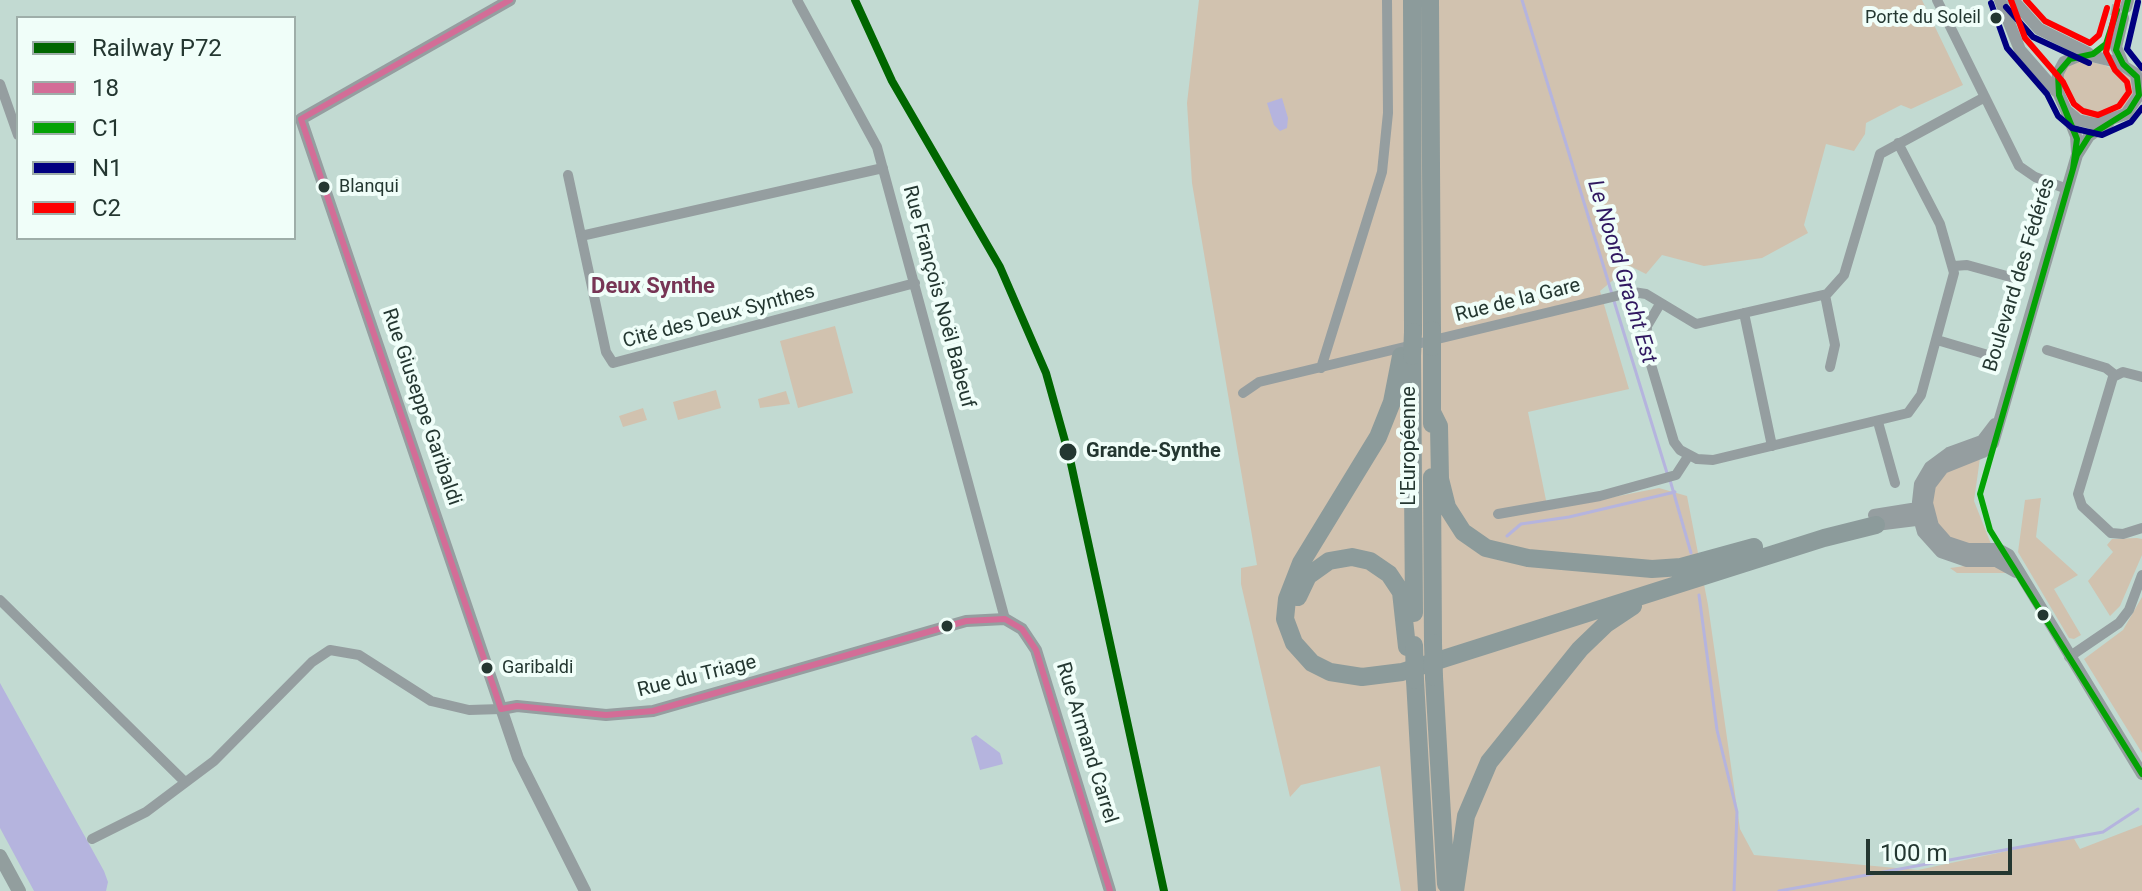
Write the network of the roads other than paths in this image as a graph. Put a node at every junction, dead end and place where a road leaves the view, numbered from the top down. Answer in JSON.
{"nodes":[{"id":1,"x":510,"y":0,"type":"edge"},
{"id":2,"x":797,"y":0,"type":"edge"},
{"id":3,"x":1387,"y":0,"type":"edge"},
{"id":4,"x":1412,"y":0,"type":"edge"},
{"id":5,"x":1430,"y":0,"type":"edge"},
{"id":6,"x":1937,"y":0,"type":"edge"},
{"id":7,"x":2000,"y":0,"type":"edge"},
{"id":8,"x":2013,"y":0,"type":"edge"},
{"id":9,"x":2122,"y":8,"type":"edge"},
{"id":10,"x":2090,"y":54,"type":"junction"},
{"id":11,"x":2123,"y":64,"type":"junction"},
{"id":12,"x":2140,"y":80,"type":"edge"},
{"id":13,"x":0,"y":84,"type":"edge"},
{"id":14,"x":2058,"y":93,"type":"junction"},
{"id":15,"x":1985,"y":97,"type":"junction"},
{"id":16,"x":2066,"y":110,"type":"junction"},
{"id":17,"x":2135,"y":110,"type":"edge"},
{"id":18,"x":297,"y":120,"type":"edge"},
{"id":19,"x":2109,"y":122,"type":"junction"},
{"id":20,"x":16,"y":129,"type":"edge"},
{"id":21,"x":1898,"y":143,"type":"junction"},
{"id":22,"x":2077,"y":155,"type":"junction"},
{"id":23,"x":883,"y":168,"type":"junction"},
{"id":24,"x":568,"y":175,"type":"dead end"},
{"id":25,"x":2067,"y":189,"type":"junction"},
{"id":26,"x":581,"y":236,"type":"junction"},
{"id":27,"x":1954,"y":266,"type":"junction"},
{"id":28,"x":2014,"y":278,"type":"dead end"},
{"id":29,"x":915,"y":283,"type":"junction"},
{"id":30,"x":1825,"y":295,"type":"junction"},
{"id":31,"x":1660,"y":304,"type":"junction"},
{"id":32,"x":1744,"y":313,"type":"junction"},
{"id":33,"x":1420,"y":336,"type":"junction"},
{"id":34,"x":1937,"y":340,"type":"junction"},
{"id":35,"x":2047,"y":350,"type":"dead end"},
{"id":36,"x":1988,"y":355,"type":"dead end"},
{"id":37,"x":1407,"y":356,"type":"junction"},
{"id":38,"x":1830,"y":367,"type":"dead end"},
{"id":39,"x":1321,"y":368,"type":"junction"},
{"id":40,"x":2115,"y":375,"type":"junction"},
{"id":41,"x":2142,"y":377,"type":"edge"},
{"id":42,"x":1243,"y":393,"type":"dead end"},
{"id":43,"x":1432,"y":412,"type":"junction"},
{"id":44,"x":1878,"y":422,"type":"junction"},
{"id":45,"x":1772,"y":446,"type":"junction"},
{"id":46,"x":1689,"y":455,"type":"junction"},
{"id":47,"x":1895,"y":483,"type":"dead end"},
{"id":48,"x":1923,"y":513,"type":"junction"},
{"id":49,"x":1498,"y":514,"type":"dead end"},
{"id":50,"x":1875,"y":520,"type":"junction"},
{"id":51,"x":2139,"y":531,"type":"edge"},
{"id":52,"x":1745,"y":550,"type":"junction"},
{"id":53,"x":2142,"y":575,"type":"edge"},
{"id":54,"x":1684,"y":582,"type":"junction"},
{"id":55,"x":0,"y":600,"type":"edge"},
{"id":56,"x":1005,"y":619,"type":"junction"},
{"id":57,"x":1418,"y":645,"type":"junction"},
{"id":58,"x":2069,"y":657,"type":"junction"},
{"id":59,"x":1419,"y":680,"type":"junction"},
{"id":60,"x":501,"y":709,"type":"junction"},
{"id":61,"x":2142,"y":774,"type":"edge"},
{"id":62,"x":185,"y":782,"type":"junction"},
{"id":63,"x":92,"y":839,"type":"dead end"},
{"id":64,"x":0,"y":856,"type":"edge"},
{"id":65,"x":19,"y":891,"type":"edge"},
{"id":66,"x":585,"y":891,"type":"edge"},
{"id":67,"x":1110,"y":891,"type":"edge"},
{"id":68,"x":1427,"y":891,"type":"edge"},
{"id":69,"x":1447,"y":891,"type":"edge"},
{"id":70,"x":1455,"y":891,"type":"edge"}],
"edges":[{"from":1,"to":18,"type":"street"},
{"from":2,"to":23,"type":"street","name":"Rue François Noël Babeuf"},
{"from":3,"to":39,"type":"street"},
{"from":4,"to":33,"type":"highway","name":"L'Européenne"},
{"from":5,"to":33,"type":"highway","name":"L'Européenne"},
{"from":6,"to":15,"type":"street"},
{"from":7,"to":14,"type":"street"},
{"from":8,"to":10,"type":"street"},
{"from":9,"to":10,"type":"street"},
{"from":9,"to":11,"type":"street"},
{"from":10,"to":11,"type":"street"},
{"from":10,"to":14,"type":"street"},
{"from":11,"to":12,"type":"street"},
{"from":12,"to":17,"type":"street"},
{"from":13,"to":20,"type":"street"},
{"from":14,"to":16,"type":"street"},
{"from":15,"to":21,"type":"street"},
{"from":15,"to":25,"type":"street"},
{"from":16,"to":19,"type":"street"},
{"from":16,"to":22,"type":"street","name":"Boulevard des Fédérés"},
{"from":17,"to":19,"type":"street"},
{"from":18,"to":60,"type":"street","name":"Rue Giuseppe Garibaldi"},
{"from":19,"to":22,"type":"street","name":"Boulevard des Fédérés"},
{"from":21,"to":27,"type":"street"},
{"from":21,"to":30,"type":"street"},
{"from":22,"to":25,"type":"street","name":"Boulevard des Fédérés"},
{"from":23,"to":26,"type":"street"},
{"from":23,"to":29,"type":"street","name":"Rue François Noël Babeuf"},
{"from":24,"to":26,"type":"street","name":"Cité des Deux Synthes"},
{"from":25,"to":48,"type":"street","name":"Boulevard des Fédérés"},
{"from":26,"to":29,"type":"street","name":"Cité des Deux Synthes"},
{"from":27,"to":28,"type":"street"},
{"from":27,"to":34,"type":"street"},
{"from":29,"to":56,"type":"street","name":"Rue François Noël Babeuf"},
{"from":30,"to":32,"type":"street","name":"Rue de la Gare"},
{"from":30,"to":38,"type":"street"},
{"from":31,"to":32,"type":"street","name":"Rue de la Gare"},
{"from":31,"to":39,"type":"street","name":"Rue de la Gare"},
{"from":31,"to":46,"type":"street"},
{"from":32,"to":45,"type":"street"},
{"from":33,"to":37,"type":"highway","name":"L'Européenne","bridge":true},
{"from":33,"to":43,"type":"highway","name":"L'Européenne"},
{"from":34,"to":36,"type":"street"},
{"from":34,"to":44,"type":"street"},
{"from":35,"to":40,"type":"street"},
{"from":37,"to":54,"type":"highway"},
{"from":37,"to":57,"type":"highway","name":"L'Européenne"},
{"from":39,"to":42,"type":"street","name":"Rue de la Gare"},
{"from":40,"to":41,"type":"street"},
{"from":40,"to":51,"type":"street"},
{"from":43,"to":52,"type":"highway"},
{"from":43,"to":57,"type":"highway","name":"L'Européenne"},
{"from":44,"to":45,"type":"street"},
{"from":44,"to":47,"type":"street"},
{"from":45,"to":46,"type":"street"},
{"from":46,"to":49,"type":"street"},
{"from":48,"to":50,"type":"street"},
{"from":48,"to":58,"type":"street"},
{"from":50,"to":52,"type":"highway"},
{"from":50,"to":54,"type":"highway"},
{"from":52,"to":57,"type":"highway"},
{"from":53,"to":58,"type":"street"},
{"from":54,"to":70,"type":"highway"},
{"from":55,"to":62,"type":"street"},
{"from":56,"to":60,"type":"street","name":"Rue du Triage"},
{"from":56,"to":67,"type":"street","name":"Rue Armand Carrel"},
{"from":57,"to":59,"type":"highway","name":"L'Européenne","bridge":true},
{"from":57,"to":59,"type":"highway"},
{"from":58,"to":61,"type":"street"},
{"from":59,"to":68,"type":"highway","name":"L'Européenne"},
{"from":59,"to":69,"type":"highway","name":"L'Européenne"},
{"from":60,"to":62,"type":"street","name":"Rue du Triage"},
{"from":60,"to":66,"type":"street","name":"Rue Giuseppe Garibaldi"},
{"from":62,"to":63,"type":"street","name":"Rue du Triage"},
{"from":64,"to":65,"type":"main road"}]}
